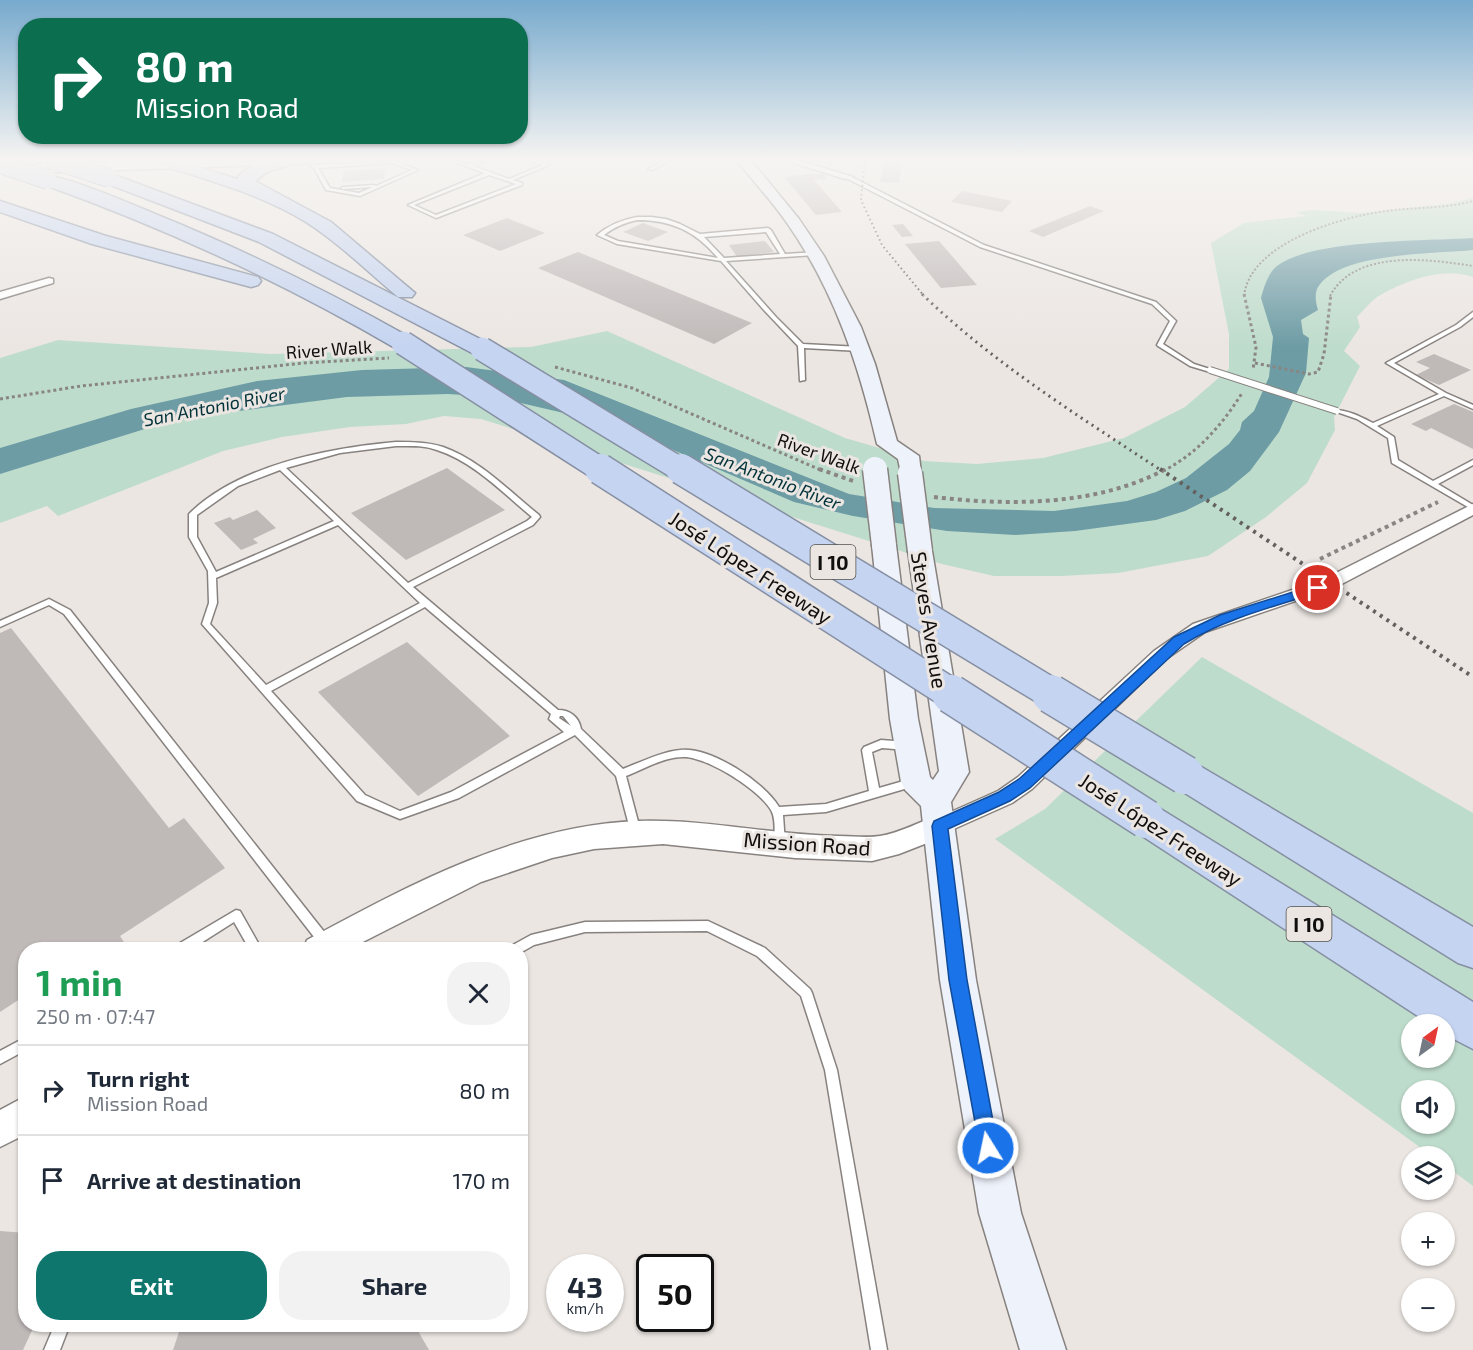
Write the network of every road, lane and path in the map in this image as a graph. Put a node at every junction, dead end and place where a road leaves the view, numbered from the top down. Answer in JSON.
{"nodes":[{"id":1,"x":44,"y":221,"type":"edge"},
{"id":2,"x":156,"y":221,"type":"edge"},
{"id":3,"x":222,"y":221,"type":"edge"},
{"id":4,"x":316,"y":221,"type":"edge"},
{"id":5,"x":625,"y":221,"type":"edge"},
{"id":6,"x":660,"y":221,"type":"edge"},
{"id":7,"x":794,"y":221,"type":"edge"},
{"id":8,"x":933,"y":221,"type":"edge"},
{"id":9,"x":1348,"y":221,"type":"edge"},
{"id":10,"x":699,"y":236,"type":"junction"},
{"id":11,"x":815,"y":253,"type":"junction"},
{"id":12,"x":783,"y":255,"type":"junction"},
{"id":13,"x":722,"y":260,"type":"junction"},
{"id":14,"x":1473,"y":266,"type":"edge"},
{"id":15,"x":49,"y":281,"type":"dead end"},
{"id":16,"x":0,"y":296,"type":"edge"},
{"id":17,"x":1473,"y":314,"type":"edge"},
{"id":18,"x":366,"y":321,"type":"junction"},
{"id":19,"x":471,"y":343,"type":"junction"},
{"id":20,"x":801,"y":346,"type":"junction"},
{"id":21,"x":863,"y":350,"type":"junction"},
{"id":22,"x":401,"y":351,"type":"junction"},
{"id":23,"x":1255,"y":363,"type":"junction"},
{"id":24,"x":547,"y":365,"type":"dead end"},
{"id":25,"x":1249,"y":379,"type":"dead end"},
{"id":26,"x":802,"y":380,"type":"dead end"},
{"id":27,"x":1246,"y":388,"type":"dead end"},
{"id":28,"x":1444,"y":394,"type":"junction"},
{"id":29,"x":0,"y":399,"type":"edge"},
{"id":30,"x":1473,"y":406,"type":"edge"},
{"id":31,"x":1372,"y":426,"type":"junction"},
{"id":32,"x":887,"y":444,"type":"junction"},
{"id":33,"x":1473,"y":462,"type":"edge"},
{"id":34,"x":280,"y":466,"type":"junction"},
{"id":35,"x":857,"y":482,"type":"dead end"},
{"id":36,"x":1433,"y":484,"type":"junction"},
{"id":37,"x":925,"y":495,"type":"dead end"},
{"id":38,"x":1443,"y":499,"type":"dead end"},
{"id":39,"x":1473,"y":509,"type":"edge"},
{"id":40,"x":339,"y":522,"type":"junction"},
{"id":41,"x":1325,"y":563,"type":"dead end"},
{"id":42,"x":212,"y":577,"type":"junction"},
{"id":43,"x":407,"y":587,"type":"junction"},
{"id":44,"x":426,"y":603,"type":"junction"},
{"id":45,"x":0,"y":624,"type":"edge"},
{"id":46,"x":264,"y":690,"type":"junction"},
{"id":47,"x":576,"y":730,"type":"junction"},
{"id":48,"x":909,"y":746,"type":"junction"},
{"id":49,"x":621,"y":774,"type":"junction"},
{"id":50,"x":875,"y":794,"type":"junction"},
{"id":51,"x":930,"y":803,"type":"junction"},
{"id":52,"x":777,"y":811,"type":"junction"},
{"id":53,"x":636,"y":832,"type":"junction"},
{"id":54,"x":780,"y":845,"type":"junction"},
{"id":55,"x":192,"y":942,"type":"edge"},
{"id":56,"x":251,"y":942,"type":"edge"},
{"id":57,"x":319,"y":942,"type":"edge"},
{"id":58,"x":333,"y":942,"type":"edge"},
{"id":59,"x":528,"y":942,"type":"edge"},
{"id":60,"x":1473,"y":949,"type":"edge"},
{"id":61,"x":1473,"y":1027,"type":"edge"},
{"id":62,"x":18,"y":1048,"type":"edge"},
{"id":63,"x":0,"y":1058,"type":"edge"},
{"id":64,"x":18,"y":1118,"type":"edge"},
{"id":65,"x":0,"y":1130,"type":"edge"},
{"id":66,"x":61,"y":1332,"type":"edge"},
{"id":67,"x":56,"y":1347,"type":"edge"},
{"id":68,"x":879,"y":1350,"type":"edge"},
{"id":69,"x":1043,"y":1350,"type":"edge"}],
"edges":[{"from":1,"to":18,"type":"highway"},
{"from":2,"to":18,"type":"highway","name":"José López Freeway","number":"I 10","bridge":true},
{"from":3,"to":19,"type":"highway","name":"José López Freeway","number":"I 10","bridge":true},
{"from":4,"to":19,"type":"highway"},
{"from":5,"to":13,"type":"lane"},
{"from":6,"to":10,"type":"lane"},
{"from":7,"to":11,"type":"main road"},
{"from":8,"to":31,"type":"lane","bridge":true},
{"from":9,"to":23,"type":"path"},
{"from":10,"to":12,"type":"lane"},
{"from":10,"to":13,"type":"lane"},
{"from":11,"to":12,"type":"lane"},
{"from":11,"to":21,"type":"main road"},
{"from":12,"to":13,"type":"lane"},
{"from":13,"to":20,"type":"lane"},
{"from":14,"to":23,"type":"path"},
{"from":15,"to":16,"type":"street"},
{"from":17,"to":28,"type":"lane"},
{"from":18,"to":22,"type":"highway","name":"José López Freeway","number":"I 10"},
{"from":19,"to":60,"type":"highway","name":"José López Freeway","number":"I 10","bridge":true},
{"from":20,"to":21,"type":"lane"},
{"from":20,"to":26,"type":"lane"},
{"from":21,"to":32,"type":"main road"},
{"from":22,"to":29,"type":"path","name":"River Walk"},
{"from":22,"to":61,"type":"highway","name":"José López Freeway","number":"I 10","bridge":true},
{"from":23,"to":25,"type":"path"},
{"from":24,"to":35,"type":"path","name":"River Walk"},
{"from":27,"to":37,"type":"path"},
{"from":28,"to":30,"type":"lane"},
{"from":28,"to":31,"type":"lane"},
{"from":31,"to":36,"type":"lane"},
{"from":32,"to":48,"type":"main road","name":"Steves Avenue","bridge":true},
{"from":32,"to":51,"type":"main road","name":"Steves Avenue","bridge":true},
{"from":33,"to":36,"type":"lane"},
{"from":34,"to":40,"type":"lane"},
{"from":34,"to":42,"type":"lane"},
{"from":34,"to":43,"type":"lane"},
{"from":36,"to":39,"type":"lane"},
{"from":38,"to":41,"type":"path"},
{"from":39,"to":51,"type":"street","name":"Mission Road"},
{"from":40,"to":42,"type":"lane"},
{"from":40,"to":43,"type":"lane"},
{"from":42,"to":46,"type":"lane"},
{"from":43,"to":44,"type":"lane"},
{"from":44,"to":46,"type":"lane"},
{"from":44,"to":47,"type":"lane"},
{"from":45,"to":57,"type":"lane"},
{"from":46,"to":47,"type":"lane"},
{"from":47,"to":49,"type":"lane"},
{"from":48,"to":50,"type":"lane"},
{"from":48,"to":51,"type":"main road","name":"Steves Avenue"},
{"from":49,"to":52,"type":"lane"},
{"from":49,"to":53,"type":"lane"},
{"from":50,"to":51,"type":"lane"},
{"from":50,"to":52,"type":"lane"},
{"from":51,"to":54,"type":"street","name":"Mission Road"},
{"from":51,"to":69,"type":"main road","name":"Steves Avenue"},
{"from":52,"to":54,"type":"lane"},
{"from":53,"to":54,"type":"street","name":"Mission Road"},
{"from":53,"to":58,"type":"street","name":"Mission Road"},
{"from":55,"to":56,"type":"lane"},
{"from":59,"to":68,"type":"lane"},
{"from":62,"to":63,"type":"lane"},
{"from":64,"to":65,"type":"street"},
{"from":66,"to":67,"type":"lane"}]}
